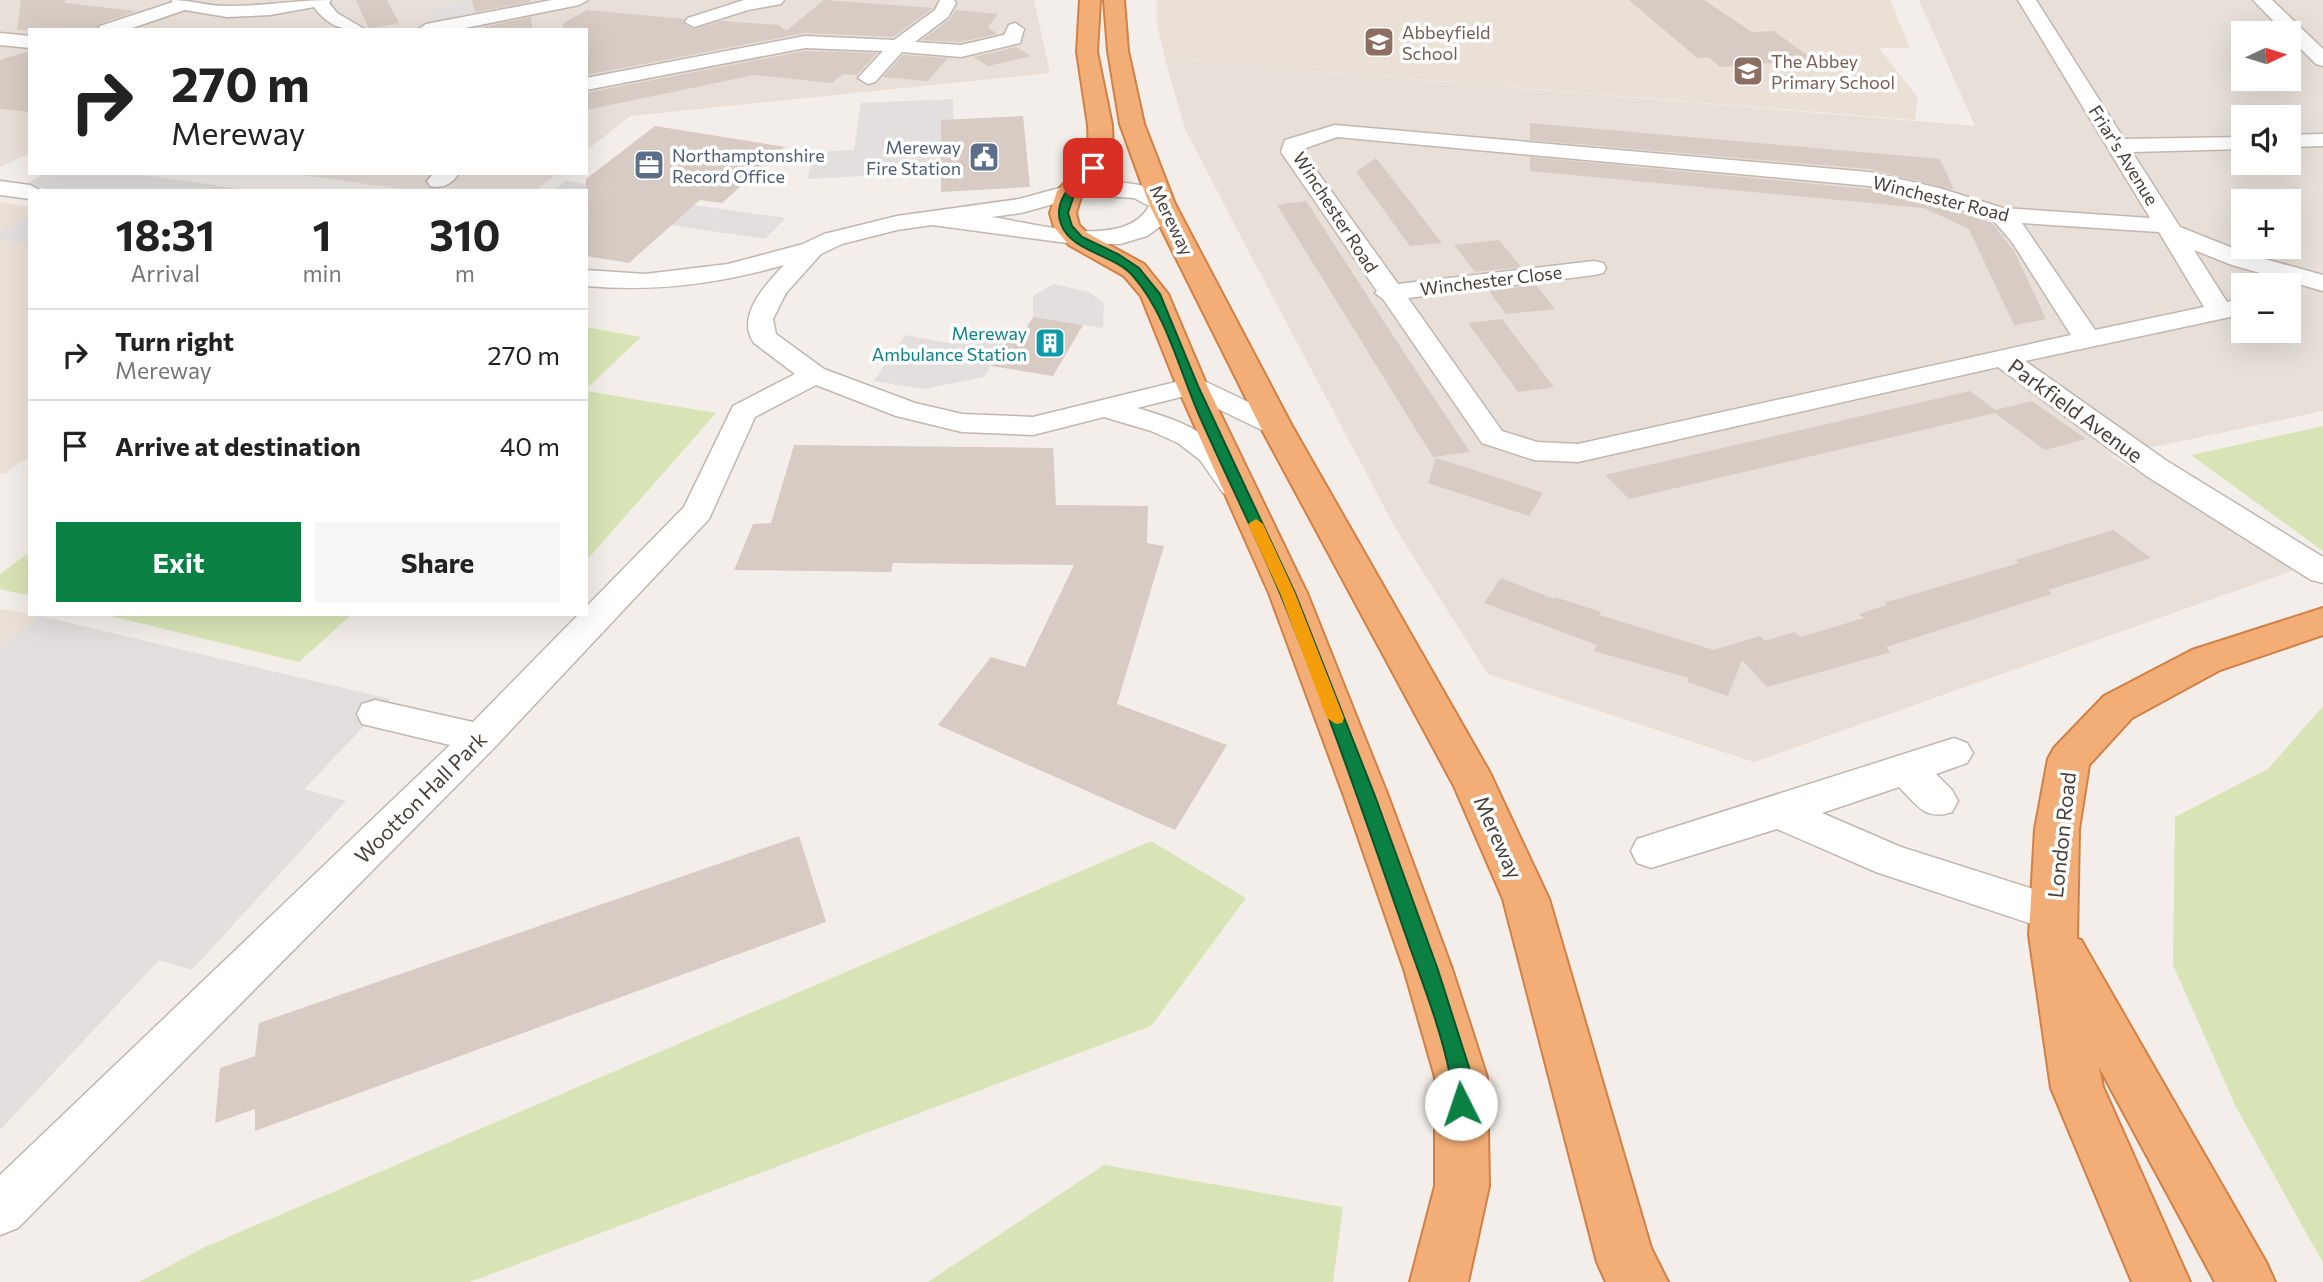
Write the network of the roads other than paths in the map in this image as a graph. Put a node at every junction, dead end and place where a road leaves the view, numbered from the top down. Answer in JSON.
{"nodes":[{"id":1,"x":579,"y":0,"type":"edge"},
{"id":2,"x":775,"y":0,"type":"edge"},
{"id":3,"x":1114,"y":0,"type":"edge"},
{"id":4,"x":2027,"y":0,"type":"edge"},
{"id":5,"x":2262,"y":0,"type":"edge"},
{"id":6,"x":320,"y":1,"type":"edge"},
{"id":7,"x":182,"y":2,"type":"edge"},
{"id":8,"x":947,"y":3,"type":"dead end"},
{"id":9,"x":1087,"y":6,"type":"edge"},
{"id":10,"x":112,"y":28,"type":"edge"},
{"id":11,"x":353,"y":28,"type":"edge"},
{"id":12,"x":436,"y":28,"type":"edge"},
{"id":13,"x":1015,"y":29,"type":"dead end"},
{"id":14,"x":0,"y":39,"type":"edge"},
{"id":15,"x":28,"y":42,"type":"edge"},
{"id":16,"x":897,"y":47,"type":"junction"},
{"id":17,"x":2323,"y":60,"type":"edge"},
{"id":18,"x":712,"y":61,"type":"junction"},
{"id":19,"x":868,"y":78,"type":"dead end"},
{"id":20,"x":588,"y":84,"type":"edge"},
{"id":21,"x":2323,"y":140,"type":"edge"},
{"id":22,"x":2301,"y":141,"type":"edge"},
{"id":23,"x":2231,"y":143,"type":"edge"},
{"id":24,"x":2119,"y":146,"type":"junction"},
{"id":25,"x":0,"y":187,"type":"edge"},
{"id":26,"x":1070,"y":191,"type":"junction"},
{"id":27,"x":28,"y":192,"type":"edge"},
{"id":28,"x":1162,"y":204,"type":"junction"},
{"id":29,"x":2001,"y":215,"type":"junction"},
{"id":30,"x":936,"y":219,"type":"junction"},
{"id":31,"x":2171,"y":230,"type":"junction"},
{"id":32,"x":1078,"y":239,"type":"junction"},
{"id":33,"x":811,"y":249,"type":"junction"},
{"id":34,"x":1594,"y":268,"type":"dead end"},
{"id":35,"x":588,"y":278,"type":"edge"},
{"id":36,"x":2323,"y":283,"type":"edge"},
{"id":37,"x":1388,"y":293,"type":"junction"},
{"id":38,"x":2323,"y":296,"type":"edge"},
{"id":39,"x":2301,"y":298,"type":"edge"},
{"id":40,"x":2231,"y":308,"type":"edge"},
{"id":41,"x":2231,"y":309,"type":"edge"},
{"id":42,"x":2087,"y":339,"type":"junction"},
{"id":43,"x":2003,"y":358,"type":"junction"},
{"id":44,"x":814,"y":375,"type":"junction"},
{"id":45,"x":1192,"y":386,"type":"junction"},
{"id":46,"x":1105,"y":408,"type":"junction"},
{"id":47,"x":1276,"y":426,"type":"junction"},
{"id":48,"x":1244,"y":500,"type":"junction"},
{"id":49,"x":2323,"y":572,"type":"edge"},
{"id":50,"x":2323,"y":621,"type":"edge"},
{"id":51,"x":375,"y":715,"type":"dead end"},
{"id":52,"x":481,"y":738,"type":"junction"},
{"id":53,"x":1954,"y":753,"type":"dead end"},
{"id":54,"x":1906,"y":769,"type":"junction"},
{"id":55,"x":1938,"y":801,"type":"dead end"},
{"id":56,"x":1779,"y":812,"type":"junction"},
{"id":57,"x":1651,"y":851,"type":"dead end"},
{"id":58,"x":2053,"y":924,"type":"junction"},
{"id":59,"x":0,"y":1210,"type":"edge"},
{"id":60,"x":1438,"y":1282,"type":"edge"},
{"id":61,"x":1639,"y":1282,"type":"edge"},
{"id":62,"x":2161,"y":1282,"type":"edge"},
{"id":63,"x":2246,"y":1282,"type":"edge"}],
"edges":[{"from":1,"to":12,"type":"street"},
{"from":2,"to":18,"type":"street"},
{"from":3,"to":28,"type":"highway","name":"Mereway"},
{"from":4,"to":24,"type":"street","name":"Friar's Avenue"},
{"from":5,"to":17,"type":"street"},
{"from":6,"to":7,"type":"street"},
{"from":6,"to":11,"type":"street"},
{"from":7,"to":10,"type":"street"},
{"from":8,"to":16,"type":"street"},
{"from":9,"to":26,"type":"highway"},
{"from":13,"to":16,"type":"street"},
{"from":14,"to":15,"type":"street"},
{"from":16,"to":18,"type":"street"},
{"from":16,"to":19,"type":"street"},
{"from":18,"to":20,"type":"street"},
{"from":21,"to":22,"type":"street"},
{"from":23,"to":24,"type":"street"},
{"from":24,"to":31,"type":"street","name":"Friar's Avenue"},
{"from":25,"to":27,"type":"street"},
{"from":26,"to":28,"type":"street"},
{"from":26,"to":30,"type":"street"},
{"from":26,"to":32,"type":"highway"},
{"from":28,"to":32,"type":"street"},
{"from":28,"to":47,"type":"highway","name":"Mereway"},
{"from":29,"to":31,"type":"street","name":"Winchester Road"},
{"from":29,"to":37,"type":"street","name":"Winchester Road"},
{"from":29,"to":42,"type":"street"},
{"from":30,"to":32,"type":"street"},
{"from":30,"to":33,"type":"street"},
{"from":31,"to":36,"type":"street","name":"Winchester Road"},
{"from":31,"to":40,"type":"street","name":"Friar's Avenue"},
{"from":32,"to":45,"type":"highway"},
{"from":33,"to":35,"type":"street"},
{"from":33,"to":44,"type":"street"},
{"from":34,"to":37,"type":"street","name":"Winchester Close"},
{"from":37,"to":43,"type":"street","name":"Winchester Road"},
{"from":38,"to":39,"type":"street"},
{"from":41,"to":42,"type":"street","name":"Parkfield Avenue"},
{"from":42,"to":43,"type":"street","name":"Parkfield Avenue"},
{"from":43,"to":49,"type":"street","name":"Parkfield Avenue"},
{"from":44,"to":46,"type":"street"},
{"from":44,"to":52,"type":"street","name":"Wootton Hall Park"},
{"from":45,"to":46,"type":"street"},
{"from":45,"to":47,"type":"street"},
{"from":45,"to":48,"type":"highway"},
{"from":46,"to":48,"type":"street"},
{"from":47,"to":61,"type":"highway","name":"Mereway"},
{"from":48,"to":60,"type":"highway"},
{"from":50,"to":58,"type":"highway","name":"London Road"},
{"from":51,"to":52,"type":"street"},
{"from":52,"to":59,"type":"street","name":"Wootton Hall Park"},
{"from":53,"to":54,"type":"street"},
{"from":54,"to":55,"type":"street"},
{"from":54,"to":56,"type":"street"},
{"from":56,"to":57,"type":"street"},
{"from":56,"to":58,"type":"street","name":"London Road"},
{"from":58,"to":62,"type":"highway","name":"London Road"},
{"from":58,"to":63,"type":"highway"}]}
